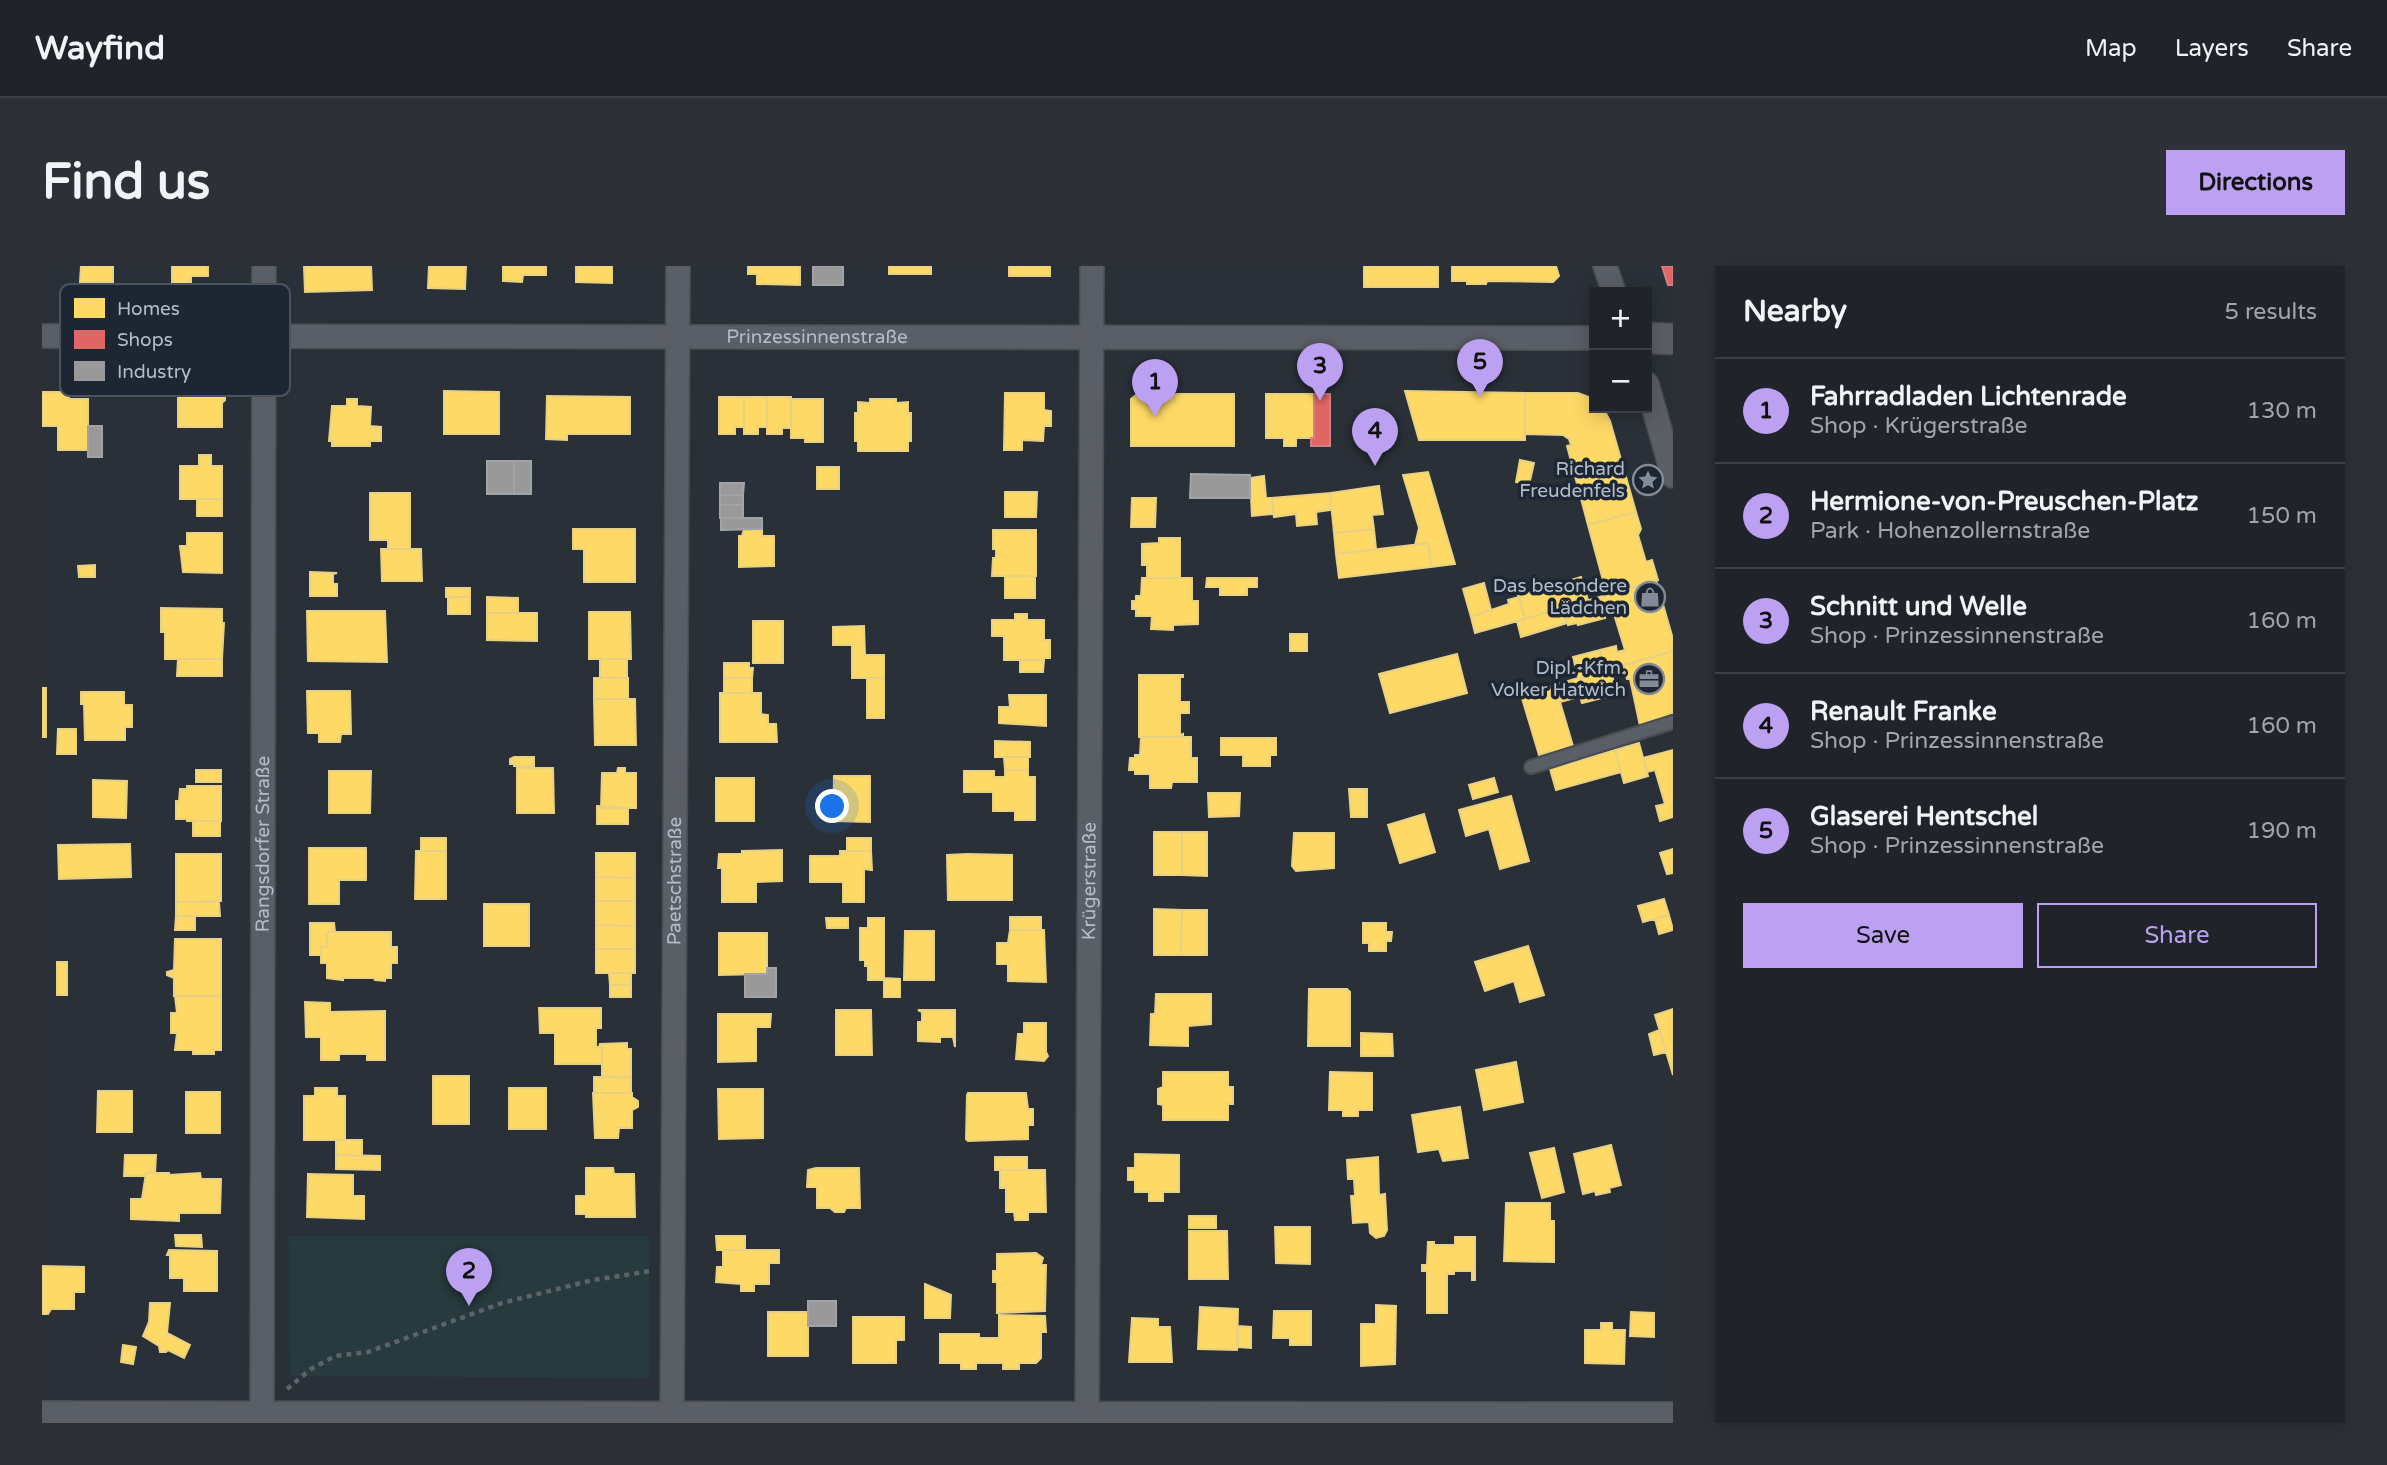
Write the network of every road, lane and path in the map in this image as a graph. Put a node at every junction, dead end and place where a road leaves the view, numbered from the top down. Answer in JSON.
{"nodes":[{"id":1,"x":264,"y":266,"type":"edge"},
{"id":2,"x":678,"y":266,"type":"edge"},
{"id":3,"x":1092,"y":266,"type":"edge"},
{"id":4,"x":1605,"y":266,"type":"edge"},
{"id":5,"x":264,"y":284,"type":"edge"},
{"id":6,"x":1612,"y":287,"type":"edge"},
{"id":7,"x":42,"y":336,"type":"edge"},
{"id":8,"x":60,"y":336,"type":"edge"},
{"id":9,"x":290,"y":336,"type":"edge"},
{"id":10,"x":677,"y":338,"type":"junction"},
{"id":11,"x":1091,"y":338,"type":"junction"},
{"id":12,"x":1589,"y":338,"type":"edge"},
{"id":13,"x":1652,"y":338,"type":"edge"},
{"id":14,"x":1673,"y":339,"type":"edge"},
{"id":15,"x":263,"y":396,"type":"edge"},
{"id":16,"x":1652,"y":402,"type":"edge"},
{"id":17,"x":1673,"y":476,"type":"edge"},
{"id":18,"x":1673,"y":722,"type":"edge"},
{"id":19,"x":1531,"y":767,"type":"dead end"},
{"id":20,"x":654,"y":1270,"type":"dead end"},
{"id":21,"x":284,"y":1392,"type":"dead end"},
{"id":22,"x":42,"y":1413,"type":"edge"},
{"id":23,"x":1673,"y":1414,"type":"edge"},
{"id":24,"x":262,"y":1418,"type":"edge"},
{"id":25,"x":672,"y":1418,"type":"edge"},
{"id":26,"x":1087,"y":1418,"type":"edge"},
{"id":27,"x":1500,"y":1419,"type":"edge"}],
"edges":[{"from":1,"to":5,"type":"street","name":"Rangsdorfer Straße"},
{"from":2,"to":10,"type":"street","name":"Paetschstraße"},
{"from":3,"to":11,"type":"street","name":"Krügerstraße"},
{"from":4,"to":6,"type":"street"},
{"from":7,"to":8,"type":"street","name":"Prinzessinnenstraße"},
{"from":9,"to":10,"type":"street","name":"Prinzessinnenstraße"},
{"from":10,"to":11,"type":"street","name":"Prinzessinnenstraße"},
{"from":10,"to":25,"type":"street","name":"Paetschstraße"},
{"from":11,"to":12,"type":"street","name":"Prinzessinnenstraße"},
{"from":11,"to":26,"type":"street","name":"Krügerstraße"},
{"from":13,"to":14,"type":"street"},
{"from":15,"to":24,"type":"street","name":"Rangsdorfer Straße"},
{"from":16,"to":17,"type":"street"},
{"from":18,"to":19,"type":"lane"},
{"from":20,"to":21,"type":"path"},
{"from":22,"to":24,"type":"street"},
{"from":23,"to":27,"type":"street"},
{"from":24,"to":25,"type":"street"},
{"from":25,"to":26,"type":"street"},
{"from":26,"to":27,"type":"street"}]}
